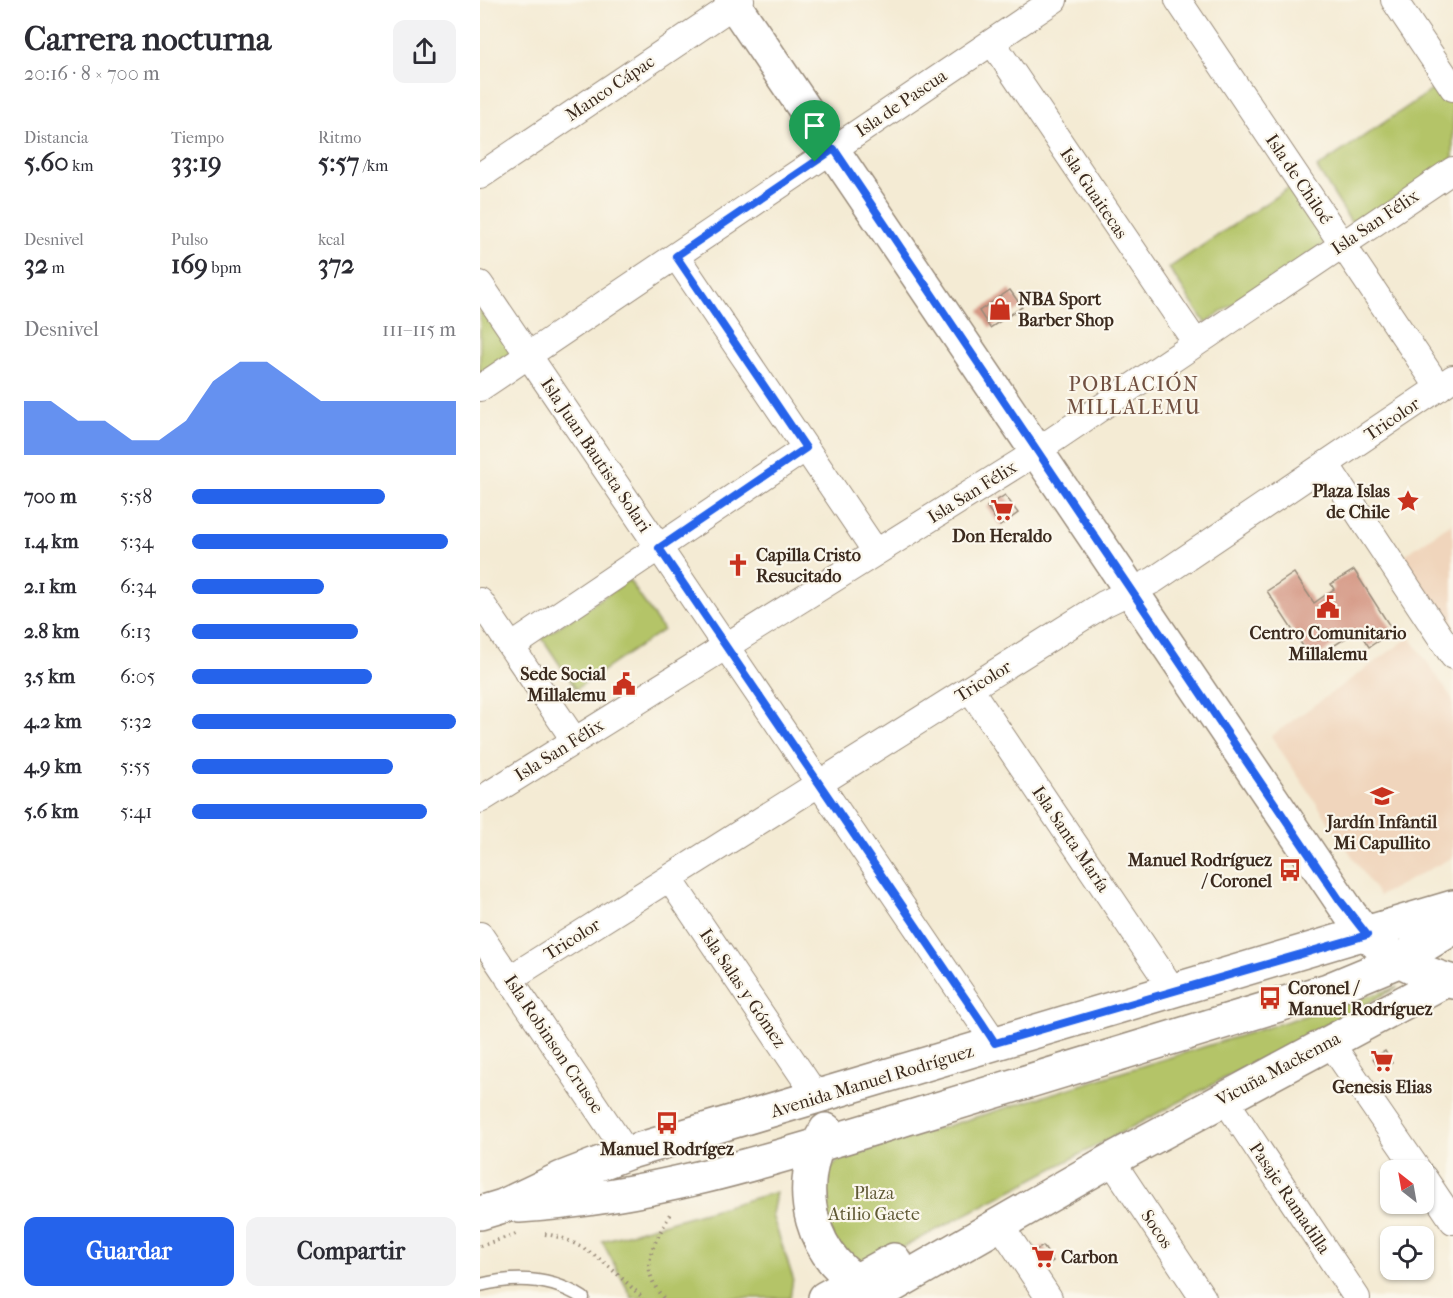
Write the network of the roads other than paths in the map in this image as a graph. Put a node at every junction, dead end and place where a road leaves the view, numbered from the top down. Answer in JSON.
{"nodes":[{"id":1,"x":1054,"y":0,"type":"edge"},
{"id":2,"x":1178,"y":0,"type":"edge"},
{"id":3,"x":1394,"y":0,"type":"edge"},
{"id":4,"x":736,"y":1,"type":"edge"},
{"id":5,"x":992,"y":42,"type":"junction"},
{"id":6,"x":1453,"y":88,"type":"edge"},
{"id":7,"x":834,"y":149,"type":"junction"},
{"id":8,"x":1453,"y":170,"type":"edge"},
{"id":9,"x":480,"y":176,"type":"edge"},
{"id":10,"x":1343,"y":244,"type":"junction"},
{"id":11,"x":676,"y":256,"type":"junction"},
{"id":12,"x":480,"y":284,"type":"edge"},
{"id":13,"x":1196,"y":344,"type":"junction"},
{"id":14,"x":528,"y":356,"type":"junction"},
{"id":15,"x":1446,"y":383,"type":"edge"},
{"id":16,"x":480,"y":388,"type":"edge"},
{"id":17,"x":806,"y":448,"type":"junction"},
{"id":18,"x":1037,"y":451,"type":"junction"},
{"id":19,"x":1326,"y":464,"type":"junction"},
{"id":20,"x":659,"y":548,"type":"junction"},
{"id":21,"x":876,"y":552,"type":"junction"},
{"id":22,"x":1132,"y":591,"type":"junction"},
{"id":23,"x":480,"y":601,"type":"edge"},
{"id":24,"x":726,"y":646,"type":"junction"},
{"id":25,"x":511,"y":647,"type":"junction"},
{"id":26,"x":1453,"y":656,"type":"edge"},
{"id":27,"x":970,"y":689,"type":"junction"},
{"id":28,"x":574,"y":741,"type":"junction"},
{"id":29,"x":820,"y":784,"type":"junction"},
{"id":30,"x":480,"y":800,"type":"edge"},
{"id":31,"x":669,"y":878,"type":"junction"},
{"id":32,"x":1453,"y":907,"type":"edge"},
{"id":33,"x":1453,"y":928,"type":"edge"},
{"id":34,"x":480,"y":935,"type":"edge"},
{"id":35,"x":1367,"y":935,"type":"junction"},
{"id":36,"x":1398,"y":961,"type":"junction"},
{"id":37,"x":509,"y":979,"type":"junction"},
{"id":38,"x":1450,"y":981,"type":"edge"},
{"id":39,"x":1173,"y":990,"type":"junction"},
{"id":40,"x":1329,"y":1041,"type":"junction"},
{"id":41,"x":995,"y":1043,"type":"junction"},
{"id":42,"x":882,"y":1078,"type":"junction"},
{"id":43,"x":817,"y":1097,"type":"junction"},
{"id":44,"x":1224,"y":1098,"type":"junction"},
{"id":45,"x":816,"y":1146,"type":"junction"},
{"id":46,"x":627,"y":1153,"type":"junction"},
{"id":47,"x":1111,"y":1160,"type":"junction"},
{"id":48,"x":1411,"y":1160,"type":"edge"},
{"id":49,"x":1434,"y":1193,"type":"edge"},
{"id":50,"x":499,"y":1218,"type":"edge"},
{"id":51,"x":1453,"y":1221,"type":"edge"},
{"id":52,"x":1000,"y":1226,"type":"junction"},
{"id":53,"x":825,"y":1249,"type":"junction"},
{"id":54,"x":480,"y":1285,"type":"edge"},
{"id":55,"x":880,"y":1291,"type":"edge"},
{"id":56,"x":583,"y":1298,"type":"edge"},
{"id":57,"x":810,"y":1298,"type":"edge"},
{"id":58,"x":825,"y":1298,"type":"edge"},
{"id":59,"x":1049,"y":1298,"type":"edge"},
{"id":60,"x":1203,"y":1298,"type":"edge"},
{"id":61,"x":1357,"y":1298,"type":"edge"}],
"edges":[{"from":1,"to":5,"type":"street","name":"Isla de Pascua"},
{"from":2,"to":10,"type":"street","name":"Isla de Chiloé"},
{"from":3,"to":6,"type":"street"},
{"from":4,"to":7,"type":"main road"},
{"from":4,"to":9,"type":"street","name":"Manco Cápac"},
{"from":5,"to":7,"type":"street","name":"Isla de Pascua"},
{"from":5,"to":13,"type":"street","name":"Isla Guaitecas"},
{"from":7,"to":11,"type":"street","name":"Isla de Pascua"},
{"from":7,"to":18,"type":"main road"},
{"from":8,"to":10,"type":"street","name":"Isla San Félix"},
{"from":10,"to":13,"type":"street","name":"Isla San Félix"},
{"from":10,"to":15,"type":"street","name":"Isla de Chiloé"},
{"from":11,"to":14,"type":"street","name":"Isla de Pascua"},
{"from":11,"to":17,"type":"street"},
{"from":12,"to":14,"type":"street","name":"Isla Juan Bautista Solari"},
{"from":13,"to":18,"type":"street","name":"Isla San Félix"},
{"from":14,"to":16,"type":"street","name":"Isla de Pascua"},
{"from":14,"to":20,"type":"street","name":"Isla Juan Bautista Solari"},
{"from":15,"to":19,"type":"street","name":"Tricolor"},
{"from":17,"to":20,"type":"street"},
{"from":17,"to":21,"type":"street"},
{"from":18,"to":21,"type":"street","name":"Isla San Félix"},
{"from":18,"to":22,"type":"main road"},
{"from":19,"to":22,"type":"street","name":"Tricolor"},
{"from":19,"to":26,"type":"street"},
{"from":20,"to":24,"type":"street","name":"Isla Juan Bautista Solari"},
{"from":20,"to":25,"type":"street"},
{"from":21,"to":24,"type":"street","name":"Isla San Félix"},
{"from":22,"to":27,"type":"street","name":"Tricolor"},
{"from":22,"to":35,"type":"main road"},
{"from":23,"to":25,"type":"street"},
{"from":24,"to":28,"type":"street","name":"Isla San Félix"},
{"from":24,"to":29,"type":"street","name":"Isla Juan Bautista Solari"},
{"from":25,"to":28,"type":"street"},
{"from":27,"to":29,"type":"street","name":"Tricolor"},
{"from":27,"to":39,"type":"street","name":"Isla Santa María"},
{"from":28,"to":30,"type":"street","name":"Isla San Félix"},
{"from":29,"to":31,"type":"street","name":"Tricolor"},
{"from":29,"to":41,"type":"street","name":"Isla Juan Bautista Solari"},
{"from":31,"to":37,"type":"street","name":"Tricolor"},
{"from":31,"to":43,"type":"street","name":"Isla Salas y Gómez"},
{"from":32,"to":35,"type":"main road","name":"Avenida Manuel Rodríguez"},
{"from":33,"to":36,"type":"main road"},
{"from":34,"to":37,"type":"street","name":"Isla Robinson Crusoe"},
{"from":35,"to":36,"type":"main road"},
{"from":35,"to":39,"type":"main road","name":"Avenida Manuel Rodríguez"},
{"from":36,"to":38,"type":"main road"},
{"from":36,"to":45,"type":"main road"},
{"from":37,"to":46,"type":"street","name":"Isla Robinson Crusoe"},
{"from":38,"to":40,"type":"main road","name":"Vicuña Mackenna"},
{"from":39,"to":41,"type":"main road","name":"Avenida Manuel Rodríguez"},
{"from":40,"to":44,"type":"main road","name":"Vicuña Mackenna"},
{"from":40,"to":48,"type":"street"},
{"from":41,"to":42,"type":"main road","name":"Avenida Manuel Rodríguez"},
{"from":42,"to":43,"type":"main road","name":"Avenida Manuel Rodríguez"},
{"from":42,"to":45,"type":"main road"},
{"from":43,"to":46,"type":"main road","name":"Avenida Manuel Rodríguez"},
{"from":44,"to":47,"type":"main road","name":"Vicuña Mackenna"},
{"from":44,"to":61,"type":"street","name":"Pasaje Ramadilla"},
{"from":45,"to":50,"type":"main road"},
{"from":45,"to":53,"type":"main road"},
{"from":46,"to":50,"type":"main road","name":"Avenida Manuel Rodríguez"},
{"from":47,"to":52,"type":"main road","name":"Vicuña Mackenna"},
{"from":47,"to":55,"type":"main road","name":"Vicuña Mackenna"},
{"from":47,"to":60,"type":"street","name":"Socos"},
{"from":49,"to":51,"type":"street"},
{"from":52,"to":55,"type":"main road","name":"Vicuña Mackenna"},
{"from":52,"to":59,"type":"street"},
{"from":53,"to":55,"type":"main road"},
{"from":53,"to":57,"type":"main road"},
{"from":54,"to":56,"type":"lane"},
{"from":55,"to":58,"type":"main road","name":"Vicuña Mackenna"}]}
